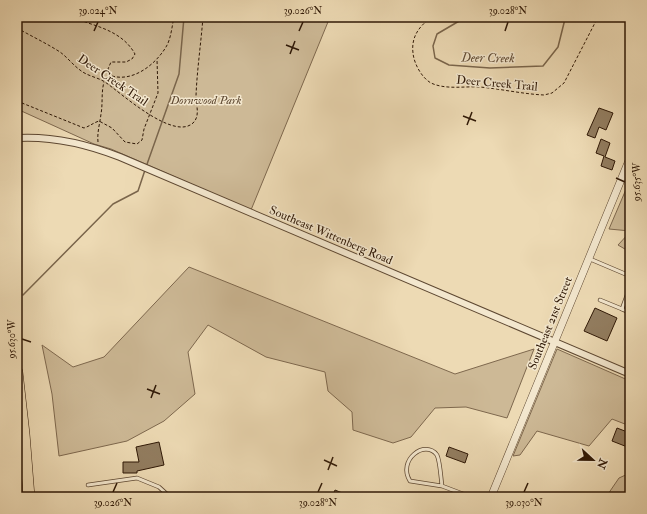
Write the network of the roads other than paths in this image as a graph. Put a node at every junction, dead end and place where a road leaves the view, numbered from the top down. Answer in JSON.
{"nodes":[{"id":1,"x":17,"y":138,"type":"edge"},
{"id":2,"x":630,"y":158,"type":"edge"},
{"id":3,"x":588,"y":258,"type":"junction"},
{"id":4,"x":630,"y":276,"type":"edge"},
{"id":5,"x":630,"y":287,"type":"edge"},
{"id":6,"x":600,"y":300,"type":"dead end"},
{"id":7,"x":622,"y":309,"type":"junction"},
{"id":8,"x":630,"y":313,"type":"edge"},
{"id":9,"x":554,"y":342,"type":"junction"},
{"id":10,"x":17,"y":372,"type":"edge"},
{"id":11,"x":630,"y":374,"type":"edge"},
{"id":12,"x":88,"y":485,"type":"dead end"},
{"id":13,"x":442,"y":486,"type":"junction"},
{"id":14,"x":17,"y":493,"type":"edge"},
{"id":15,"x":17,"y":497,"type":"edge"},
{"id":16,"x":29,"y":497,"type":"edge"},
{"id":17,"x":170,"y":497,"type":"edge"},
{"id":18,"x":471,"y":497,"type":"edge"},
{"id":19,"x":491,"y":497,"type":"edge"}],
"edges":[{"from":1,"to":9,"type":"street","name":"Southeast Wittenberg Road"},
{"from":2,"to":3,"type":"street","name":"Southeast 21st Street"},
{"from":3,"to":4,"type":"lane"},
{"from":3,"to":9,"type":"street","name":"Southeast 21st Street"},
{"from":5,"to":7,"type":"lane"},
{"from":6,"to":7,"type":"lane"},
{"from":7,"to":8,"type":"lane"},
{"from":9,"to":11,"type":"street","name":"Southeast Wittenberg Road"},
{"from":9,"to":19,"type":"street","name":"Southeast 21st Street"},
{"from":10,"to":16,"type":"highway"},
{"from":12,"to":17,"type":"lane"},
{"from":13,"to":13,"type":"lane"},
{"from":13,"to":18,"type":"lane"},
{"from":14,"to":15,"type":"highway"}]}
